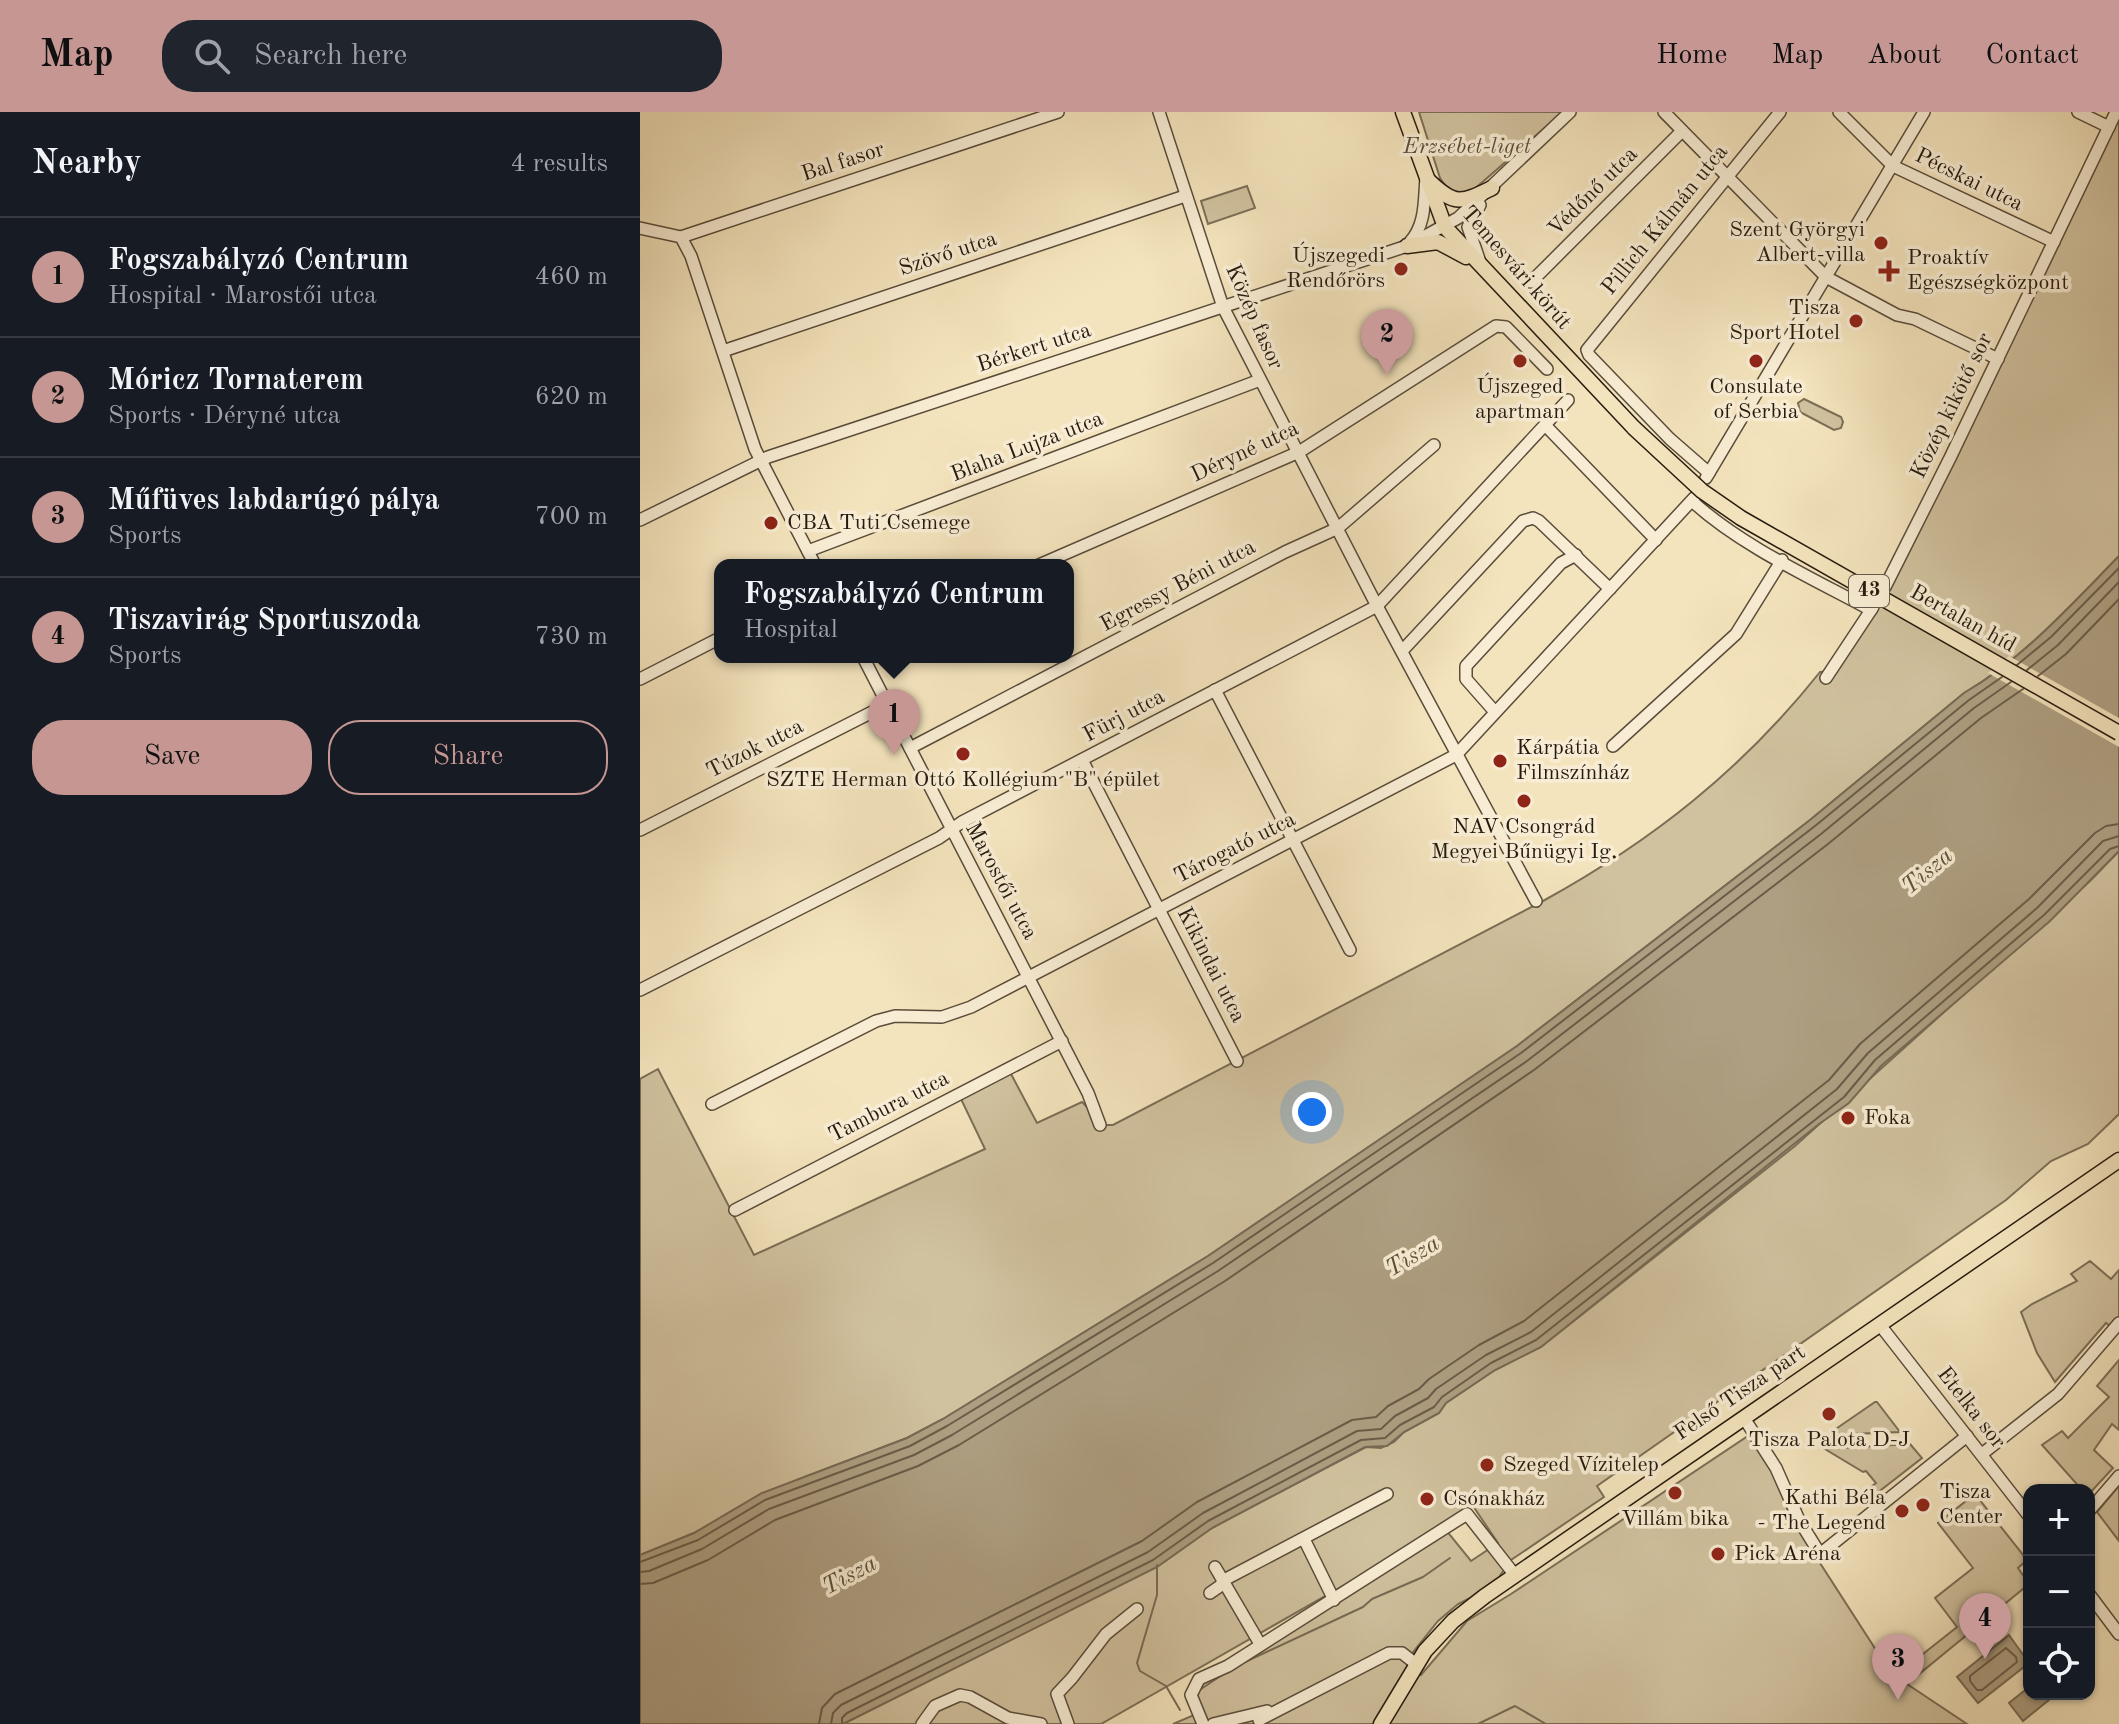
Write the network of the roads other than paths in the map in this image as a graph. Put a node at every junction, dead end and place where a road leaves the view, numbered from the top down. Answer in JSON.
{"nodes":[{"id":1,"x":1058,"y":112,"type":"edge"},
{"id":2,"x":1159,"y":112,"type":"edge"},
{"id":3,"x":1403,"y":112,"type":"edge"},
{"id":4,"x":1570,"y":112,"type":"edge"},
{"id":5,"x":1664,"y":112,"type":"edge"},
{"id":6,"x":1780,"y":112,"type":"edge"},
{"id":7,"x":1839,"y":112,"type":"edge"},
{"id":8,"x":1924,"y":112,"type":"edge"},
{"id":9,"x":2078,"y":112,"type":"edge"},
{"id":10,"x":2116,"y":112,"type":"edge"},
{"id":11,"x":2109,"y":127,"type":"junction"},
{"id":12,"x":1682,"y":131,"type":"junction"},
{"id":13,"x":1893,"y":166,"type":"junction"},
{"id":14,"x":1728,"y":176,"type":"junction"},
{"id":15,"x":1426,"y":178,"type":"junction"},
{"id":16,"x":1492,"y":188,"type":"junction"},
{"id":17,"x":1185,"y":196,"type":"junction"},
{"id":18,"x":1445,"y":227,"type":"junction"},
{"id":19,"x":640,"y":228,"type":"edge"},
{"id":20,"x":681,"y":237,"type":"junction"},
{"id":21,"x":2054,"y":242,"type":"junction"},
{"id":22,"x":1407,"y":246,"type":"junction"},
{"id":23,"x":1482,"y":266,"type":"junction"},
{"id":24,"x":1826,"y":277,"type":"junction"},
{"id":25,"x":1531,"y":282,"type":"dead end"},
{"id":26,"x":1223,"y":307,"type":"junction"},
{"id":27,"x":1496,"y":326,"type":"joint"},
{"id":28,"x":723,"y":351,"type":"junction"},
{"id":29,"x":1998,"y":359,"type":"junction"},
{"id":30,"x":1547,"y":369,"type":"dead end"},
{"id":31,"x":1260,"y":380,"type":"junction"},
{"id":32,"x":1568,"y":400,"type":"dead end"},
{"id":33,"x":1545,"y":425,"type":"junction"},
{"id":34,"x":1634,"y":428,"type":"joint"},
{"id":35,"x":1434,"y":445,"type":"dead end"},
{"id":36,"x":1299,"y":452,"type":"junction"},
{"id":37,"x":760,"y":460,"type":"junction"},
{"id":38,"x":640,"y":520,"type":"edge"},
{"id":39,"x":1338,"y":528,"type":"junction"},
{"id":40,"x":1656,"y":540,"type":"junction"},
{"id":41,"x":808,"y":551,"type":"junction"},
{"id":42,"x":1576,"y":555,"type":"junction"},
{"id":43,"x":812,"y":559,"type":"edge"},
{"id":44,"x":1053,"y":559,"type":"edge"},
{"id":45,"x":1782,"y":560,"type":"junction"},
{"id":46,"x":1885,"y":587,"type":"dead end"},
{"id":47,"x":1610,"y":589,"type":"junction"},
{"id":48,"x":1377,"y":606,"type":"junction"},
{"id":49,"x":714,"y":641,"type":"edge"},
{"id":50,"x":1402,"y":651,"type":"junction"},
{"id":51,"x":1074,"y":662,"type":"edge"},
{"id":52,"x":866,"y":663,"type":"edge"},
{"id":53,"x":1073,"y":663,"type":"edge"},
{"id":54,"x":1826,"y":678,"type":"dead end"},
{"id":55,"x":640,"y":679,"type":"edge"},
{"id":56,"x":1215,"y":690,"type":"junction"},
{"id":57,"x":888,"y":704,"type":"junction"},
{"id":58,"x":1495,"y":712,"type":"junction"},
{"id":59,"x":2119,"y":733,"type":"edge"},
{"id":60,"x":1613,"y":746,"type":"dead end"},
{"id":61,"x":910,"y":748,"type":"junction"},
{"id":62,"x":1456,"y":755,"type":"junction"},
{"id":63,"x":1082,"y":760,"type":"junction"},
{"id":64,"x":951,"y":829,"type":"junction"},
{"id":65,"x":640,"y":830,"type":"edge"},
{"id":66,"x":1293,"y":840,"type":"junction"},
{"id":67,"x":1536,"y":901,"type":"dead end"},
{"id":68,"x":1159,"y":909,"type":"junction"},
{"id":69,"x":1350,"y":950,"type":"dead end"},
{"id":70,"x":1029,"y":977,"type":"junction"},
{"id":71,"x":640,"y":990,"type":"edge"},
{"id":72,"x":1062,"y":1041,"type":"junction"},
{"id":73,"x":1237,"y":1061,"type":"dead end"},
{"id":74,"x":712,"y":1104,"type":"dead end"},
{"id":75,"x":1100,"y":1125,"type":"dead end"},
{"id":76,"x":2119,"y":1160,"type":"edge"},
{"id":77,"x":735,"y":1210,"type":"dead end"},
{"id":78,"x":2119,"y":1323,"type":"edge"},
{"id":79,"x":1880,"y":1325,"type":"junction"},
{"id":80,"x":1744,"y":1418,"type":"junction"},
{"id":81,"x":1967,"y":1436,"type":"junction"},
{"id":82,"x":1982,"y":1454,"type":"junction"},
{"id":83,"x":2119,"y":1476,"type":"edge"},
{"id":84,"x":1387,"y":1494,"type":"dead end"},
{"id":85,"x":2095,"y":1504,"type":"edge"},
{"id":86,"x":2023,"y":1508,"type":"edge"},
{"id":87,"x":1304,"y":1539,"type":"junction"},
{"id":88,"x":1215,"y":1567,"type":"dead end"},
{"id":89,"x":1514,"y":1574,"type":"junction"},
{"id":90,"x":1224,"y":1580,"type":"junction"},
{"id":91,"x":1210,"y":1593,"type":"dead end"},
{"id":92,"x":1334,"y":1600,"type":"junction"},
{"id":93,"x":2095,"y":1602,"type":"edge"},
{"id":94,"x":1137,"y":1609,"type":"dead end"},
{"id":95,"x":2119,"y":1634,"type":"edge"},
{"id":96,"x":1260,"y":1644,"type":"junction"},
{"id":97,"x":1416,"y":1664,"type":"junction"},
{"id":98,"x":1291,"y":1705,"type":"junction"},
{"id":99,"x":1259,"y":1720,"type":"dead end"},
{"id":100,"x":922,"y":1724,"type":"edge"},
{"id":101,"x":1041,"y":1724,"type":"edge"},
{"id":102,"x":1068,"y":1724,"type":"edge"},
{"id":103,"x":1203,"y":1724,"type":"edge"},
{"id":104,"x":1213,"y":1724,"type":"edge"},
{"id":105,"x":1381,"y":1724,"type":"edge"}],
"edges":[{"from":1,"to":20,"type":"street","name":"Bal fasor"},
{"from":2,"to":17,"type":"street","name":"Közép fasor"},
{"from":3,"to":15,"type":"main road","name":"Temesvári körút","number":"43"},
{"from":4,"to":16,"type":"street"},
{"from":5,"to":12,"type":"street"},
{"from":6,"to":14,"type":"street","name":"Pillich Kálmán utca"},
{"from":7,"to":13,"type":"street","name":"Pécskai utca"},
{"from":8,"to":13,"type":"street"},
{"from":9,"to":11,"type":"street"},
{"from":10,"to":11,"type":"street","name":"Közép kikötő sor"},
{"from":11,"to":21,"type":"street","name":"Közép kikötő sor"},
{"from":12,"to":14,"type":"street"},
{"from":12,"to":25,"type":"street","name":"Védőnő utca"},
{"from":13,"to":21,"type":"street","name":"Pécskai utca"},
{"from":13,"to":24,"type":"street"},
{"from":14,"to":24,"type":"street"},
{"from":14,"to":24,"type":"street","name":"Pillich Kálmán utca"},
{"from":15,"to":16,"type":"main road"},
{"from":15,"to":18,"type":"main road","name":"Temesvári körút","number":"43"},
{"from":15,"to":22,"type":"street"},
{"from":16,"to":18,"type":"street","name":"Bérkert utca"},
{"from":16,"to":23,"type":"street"},
{"from":17,"to":26,"type":"street","name":"Közép fasor"},
{"from":17,"to":28,"type":"street","name":"Szövő utca"},
{"from":18,"to":22,"type":"street","name":"Bérkert utca"},
{"from":18,"to":23,"type":"main road","name":"Temesvári körút","number":"43"},
{"from":19,"to":20,"type":"street"},
{"from":20,"to":28,"type":"street"},
{"from":21,"to":29,"type":"street","name":"Közép kikötő sor"},
{"from":22,"to":23,"type":"main road"},
{"from":22,"to":26,"type":"street","name":"Bérkert utca"},
{"from":23,"to":34,"type":"main road","name":"Temesvári körút","number":"43"},
{"from":24,"to":29,"type":"street"},
{"from":26,"to":31,"type":"street","name":"Közép fasor"},
{"from":26,"to":37,"type":"street","name":"Bérkert utca"},
{"from":27,"to":30,"type":"street","name":"Temesvári körút"},
{"from":27,"to":36,"type":"street","name":"Déryné utca"},
{"from":28,"to":37,"type":"street"},
{"from":29,"to":46,"type":"street","name":"Közép kikötő sor"},
{"from":31,"to":36,"type":"street","name":"Közép fasor"},
{"from":31,"to":41,"type":"street","name":"Blaha Lujza utca"},
{"from":32,"to":33,"type":"street","name":"Fürj utca"},
{"from":33,"to":40,"type":"street"},
{"from":33,"to":48,"type":"street","name":"Fürj utca"},
{"from":34,"to":59,"type":"main road","name":"Bertalan híd","number":"43","bridge":true},
{"from":35,"to":39,"type":"street"},
{"from":36,"to":39,"type":"street","name":"Közép fasor"},
{"from":36,"to":44,"type":"street","name":"Déryné utca"},
{"from":37,"to":38,"type":"street","name":"Bérkert utca"},
{"from":37,"to":41,"type":"street"},
{"from":39,"to":48,"type":"street","name":"Közép fasor"},
{"from":39,"to":51,"type":"street","name":"Egressy Béni utca"},
{"from":40,"to":45,"type":"street","name":"Tárogató utca"},
{"from":40,"to":47,"type":"street","name":"Tárogató utca"},
{"from":41,"to":43,"type":"street"},
{"from":42,"to":47,"type":"street"},
{"from":42,"to":50,"type":"street"},
{"from":42,"to":58,"type":"street"},
{"from":45,"to":54,"type":"street"},
{"from":45,"to":60,"type":"street"},
{"from":47,"to":58,"type":"street","name":"Tárogató utca"},
{"from":48,"to":50,"type":"street","name":"Közép fasor"},
{"from":48,"to":56,"type":"street","name":"Fürj utca"},
{"from":49,"to":55,"type":"street"},
{"from":50,"to":62,"type":"street","name":"Közép fasor"},
{"from":52,"to":57,"type":"street","name":"Marostői utca"},
{"from":53,"to":61,"type":"street","name":"Egressy Béni utca"},
{"from":56,"to":63,"type":"street","name":"Fürj utca"},
{"from":56,"to":66,"type":"street"},
{"from":57,"to":61,"type":"street","name":"Marostői utca"},
{"from":57,"to":65,"type":"street","name":"Túzok utca"},
{"from":58,"to":62,"type":"street","name":"Tárogató utca"},
{"from":61,"to":64,"type":"street","name":"Marostői utca"},
{"from":62,"to":66,"type":"street","name":"Tárogató utca"},
{"from":62,"to":67,"type":"street","name":"Közép fasor"},
{"from":63,"to":64,"type":"street","name":"Fürj utca"},
{"from":63,"to":68,"type":"street","name":"Kikindai utca"},
{"from":64,"to":70,"type":"street","name":"Marostői utca"},
{"from":64,"to":71,"type":"street","name":"Fürj utca"},
{"from":66,"to":68,"type":"street","name":"Tárogató utca"},
{"from":66,"to":69,"type":"street"},
{"from":68,"to":70,"type":"street","name":"Tárogató utca"},
{"from":68,"to":73,"type":"street","name":"Kikindai utca"},
{"from":70,"to":72,"type":"street","name":"Marostői utca"},
{"from":70,"to":74,"type":"street","name":"Tárogató utca"},
{"from":72,"to":75,"type":"street","name":"Marostői utca"},
{"from":72,"to":77,"type":"street","name":"Tambura utca"},
{"from":76,"to":79,"type":"main road","name":"Felső Tisza part"},
{"from":78,"to":82,"type":"street"},
{"from":79,"to":80,"type":"main road","name":"Felső Tisza part"},
{"from":79,"to":81,"type":"street","name":"Etelka sor"},
{"from":80,"to":81,"type":"street"},
{"from":80,"to":89,"type":"main road","name":"Felső Tisza part"},
{"from":81,"to":82,"type":"street","name":"Etelka sor"},
{"from":82,"to":86,"type":"street","name":"Etelka sor"},
{"from":83,"to":85,"type":"street"},
{"from":84,"to":87,"type":"street"},
{"from":87,"to":90,"type":"street"},
{"from":87,"to":92,"type":"street"},
{"from":88,"to":90,"type":"street"},
{"from":89,"to":92,"type":"street"},
{"from":89,"to":97,"type":"main road","name":"Felső Tisza part"},
{"from":90,"to":91,"type":"street"},
{"from":90,"to":96,"type":"street"},
{"from":92,"to":96,"type":"street"},
{"from":93,"to":95,"type":"street"},
{"from":94,"to":102,"type":"street"},
{"from":96,"to":103,"type":"street"},
{"from":97,"to":98,"type":"street"},
{"from":97,"to":105,"type":"main road","name":"Felső Tisza part"},
{"from":98,"to":99,"type":"street"},
{"from":98,"to":104,"type":"street"},
{"from":100,"to":101,"type":"street"}]}
